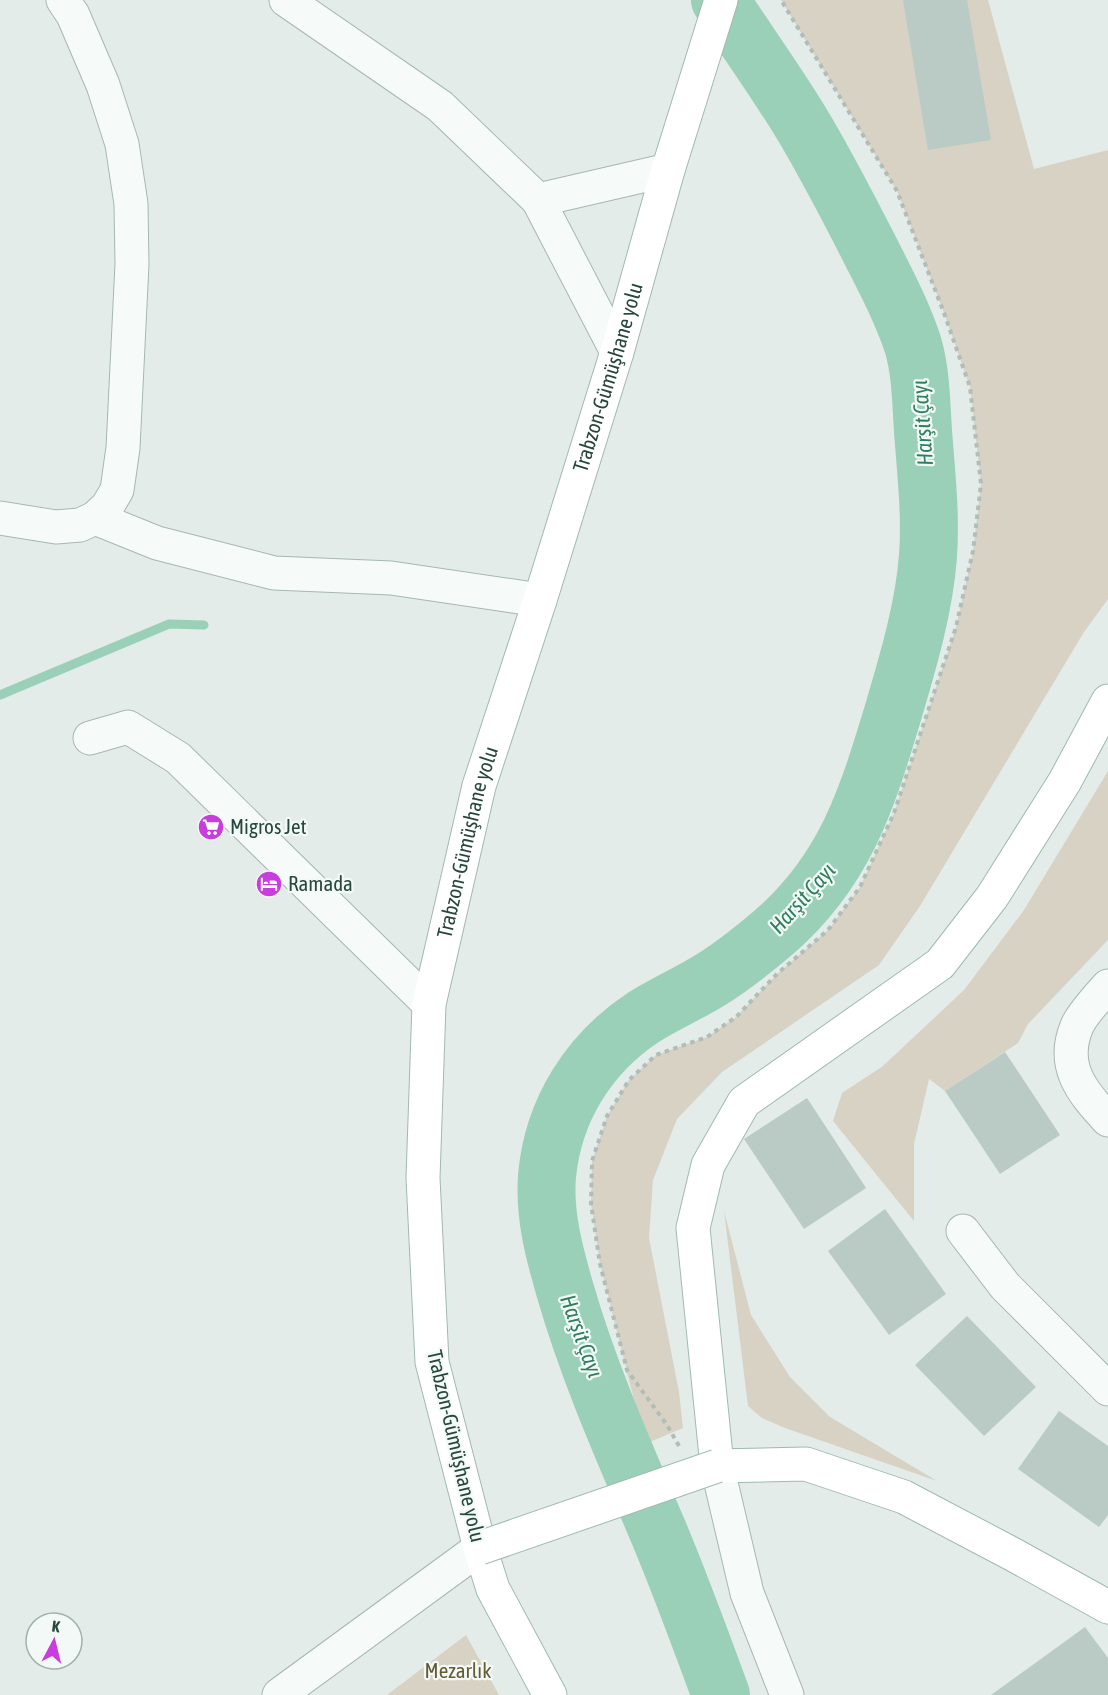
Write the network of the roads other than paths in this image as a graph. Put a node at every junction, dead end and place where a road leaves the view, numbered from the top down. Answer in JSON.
{"nodes":[{"id":1,"x":63,"y":0,"type":"edge"},
{"id":2,"x":286,"y":0,"type":"edge"},
{"id":3,"x":721,"y":0,"type":"edge"},
{"id":4,"x":668,"y":170,"type":"junction"},
{"id":5,"x":538,"y":200,"type":"junction"},
{"id":6,"x":618,"y":352,"type":"junction"},
{"id":7,"x":2,"y":511,"type":"edge"},
{"id":8,"x":95,"y":518,"type":"junction"},
{"id":9,"x":540,"y":600,"type":"junction"},
{"id":10,"x":1108,"y":701,"type":"edge"},
{"id":11,"x":90,"y":738,"type":"dead end"},
{"id":12,"x":1108,"y":986,"type":"edge"},
{"id":13,"x":429,"y":1004,"type":"junction"},
{"id":14,"x":1108,"y":1120,"type":"edge"},
{"id":15,"x":963,"y":1231,"type":"dead end"},
{"id":16,"x":1108,"y":1389,"type":"edge"},
{"id":17,"x":717,"y":1466,"type":"junction"},
{"id":18,"x":480,"y":1548,"type":"junction"},
{"id":19,"x":1108,"y":1607,"type":"edge"},
{"id":20,"x":279,"y":1695,"type":"edge"},
{"id":21,"x":550,"y":1695,"type":"edge"},
{"id":22,"x":787,"y":1695,"type":"edge"}],
"edges":[{"from":1,"to":8,"type":"street"},
{"from":2,"to":5,"type":"street"},
{"from":3,"to":4,"type":"main road","name":"Trabzon-Gümüşhane yolu"},
{"from":4,"to":5,"type":"street"},
{"from":4,"to":6,"type":"main road","name":"Trabzon-Gümüşhane yolu"},
{"from":5,"to":6,"type":"street"},
{"from":6,"to":9,"type":"main road","name":"Trabzon-Gümüşhane yolu"},
{"from":7,"to":8,"type":"street"},
{"from":8,"to":9,"type":"street"},
{"from":9,"to":13,"type":"main road","name":"Trabzon-Gümüşhane yolu"},
{"from":10,"to":17,"type":"main road"},
{"from":11,"to":13,"type":"street"},
{"from":12,"to":14,"type":"street"},
{"from":13,"to":18,"type":"main road","name":"Trabzon-Gümüşhane yolu"},
{"from":15,"to":16,"type":"street"},
{"from":17,"to":18,"type":"main road","bridge":true},
{"from":17,"to":19,"type":"main road"},
{"from":17,"to":22,"type":"street"},
{"from":18,"to":20,"type":"street"},
{"from":18,"to":21,"type":"main road","name":"Trabzon-Gümüşhane yolu"}]}
